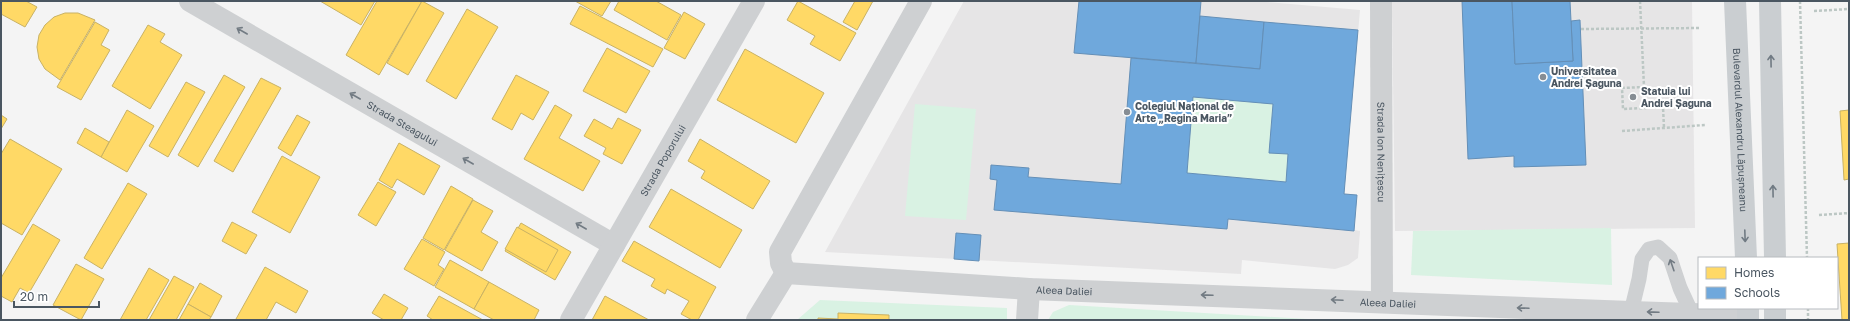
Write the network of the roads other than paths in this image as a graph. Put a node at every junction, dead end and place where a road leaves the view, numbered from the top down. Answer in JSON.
{"nodes":[{"id":1,"x":190,"y":1,"type":"edge"},
{"id":2,"x":754,"y":1,"type":"edge"},
{"id":3,"x":921,"y":1,"type":"edge"},
{"id":4,"x":1381,"y":1,"type":"edge"},
{"id":5,"x":1734,"y":1,"type":"edge"},
{"id":6,"x":1770,"y":1,"type":"edge"},
{"id":7,"x":614,"y":245,"type":"junction"},
{"id":8,"x":1746,"y":257,"type":"edge"},
{"id":9,"x":1774,"y":257,"type":"edge"},
{"id":10,"x":786,"y":273,"type":"junction"},
{"id":11,"x":1029,"y":288,"type":"junction"},
{"id":12,"x":1382,"y":302,"type":"junction"},
{"id":13,"x":1775,"y":309,"type":"edge"},
{"id":14,"x":1631,"y":312,"type":"junction"},
{"id":15,"x":1692,"y":314,"type":"junction"},
{"id":16,"x":1748,"y":314,"type":"edge"},
{"id":17,"x":571,"y":320,"type":"edge"},
{"id":18,"x":757,"y":320,"type":"edge"},
{"id":19,"x":1027,"y":320,"type":"edge"},
{"id":20,"x":1775,"y":320,"type":"edge"}],
"edges":[{"from":7,"to":1,"type":"street","name":"Strada Steagului","one_way":true},
{"from":2,"to":7,"type":"street","name":"Strada Poporului"},
{"from":3,"to":10,"type":"street"},
{"from":4,"to":12,"type":"street","name":"Strada Ion Nenițescu"},
{"from":5,"to":8,"type":"main road","name":"Bulevardul Alexandru Lăpușneanu","one_way":true},
{"from":9,"to":6,"type":"main road","one_way":true},
{"from":7,"to":17,"type":"street","name":"Strada Poporului"},
{"from":10,"to":11,"type":"street","name":"Aleea Daliei"},
{"from":10,"to":18,"type":"street"},
{"from":12,"to":11,"type":"street","name":"Aleea Daliei","one_way":true},
{"from":11,"to":19,"type":"street","name":"Aleea Daliei"},
{"from":14,"to":12,"type":"street","name":"Aleea Daliei","one_way":true},
{"from":13,"to":20,"type":"main road"},
{"from":15,"to":14,"type":"street","name":"Aleea Daliei","one_way":true},
{"from":15,"to":14,"type":"lane","one_way":true},
{"from":15,"to":16,"type":"street","name":"Aleea Daliei"}]}
